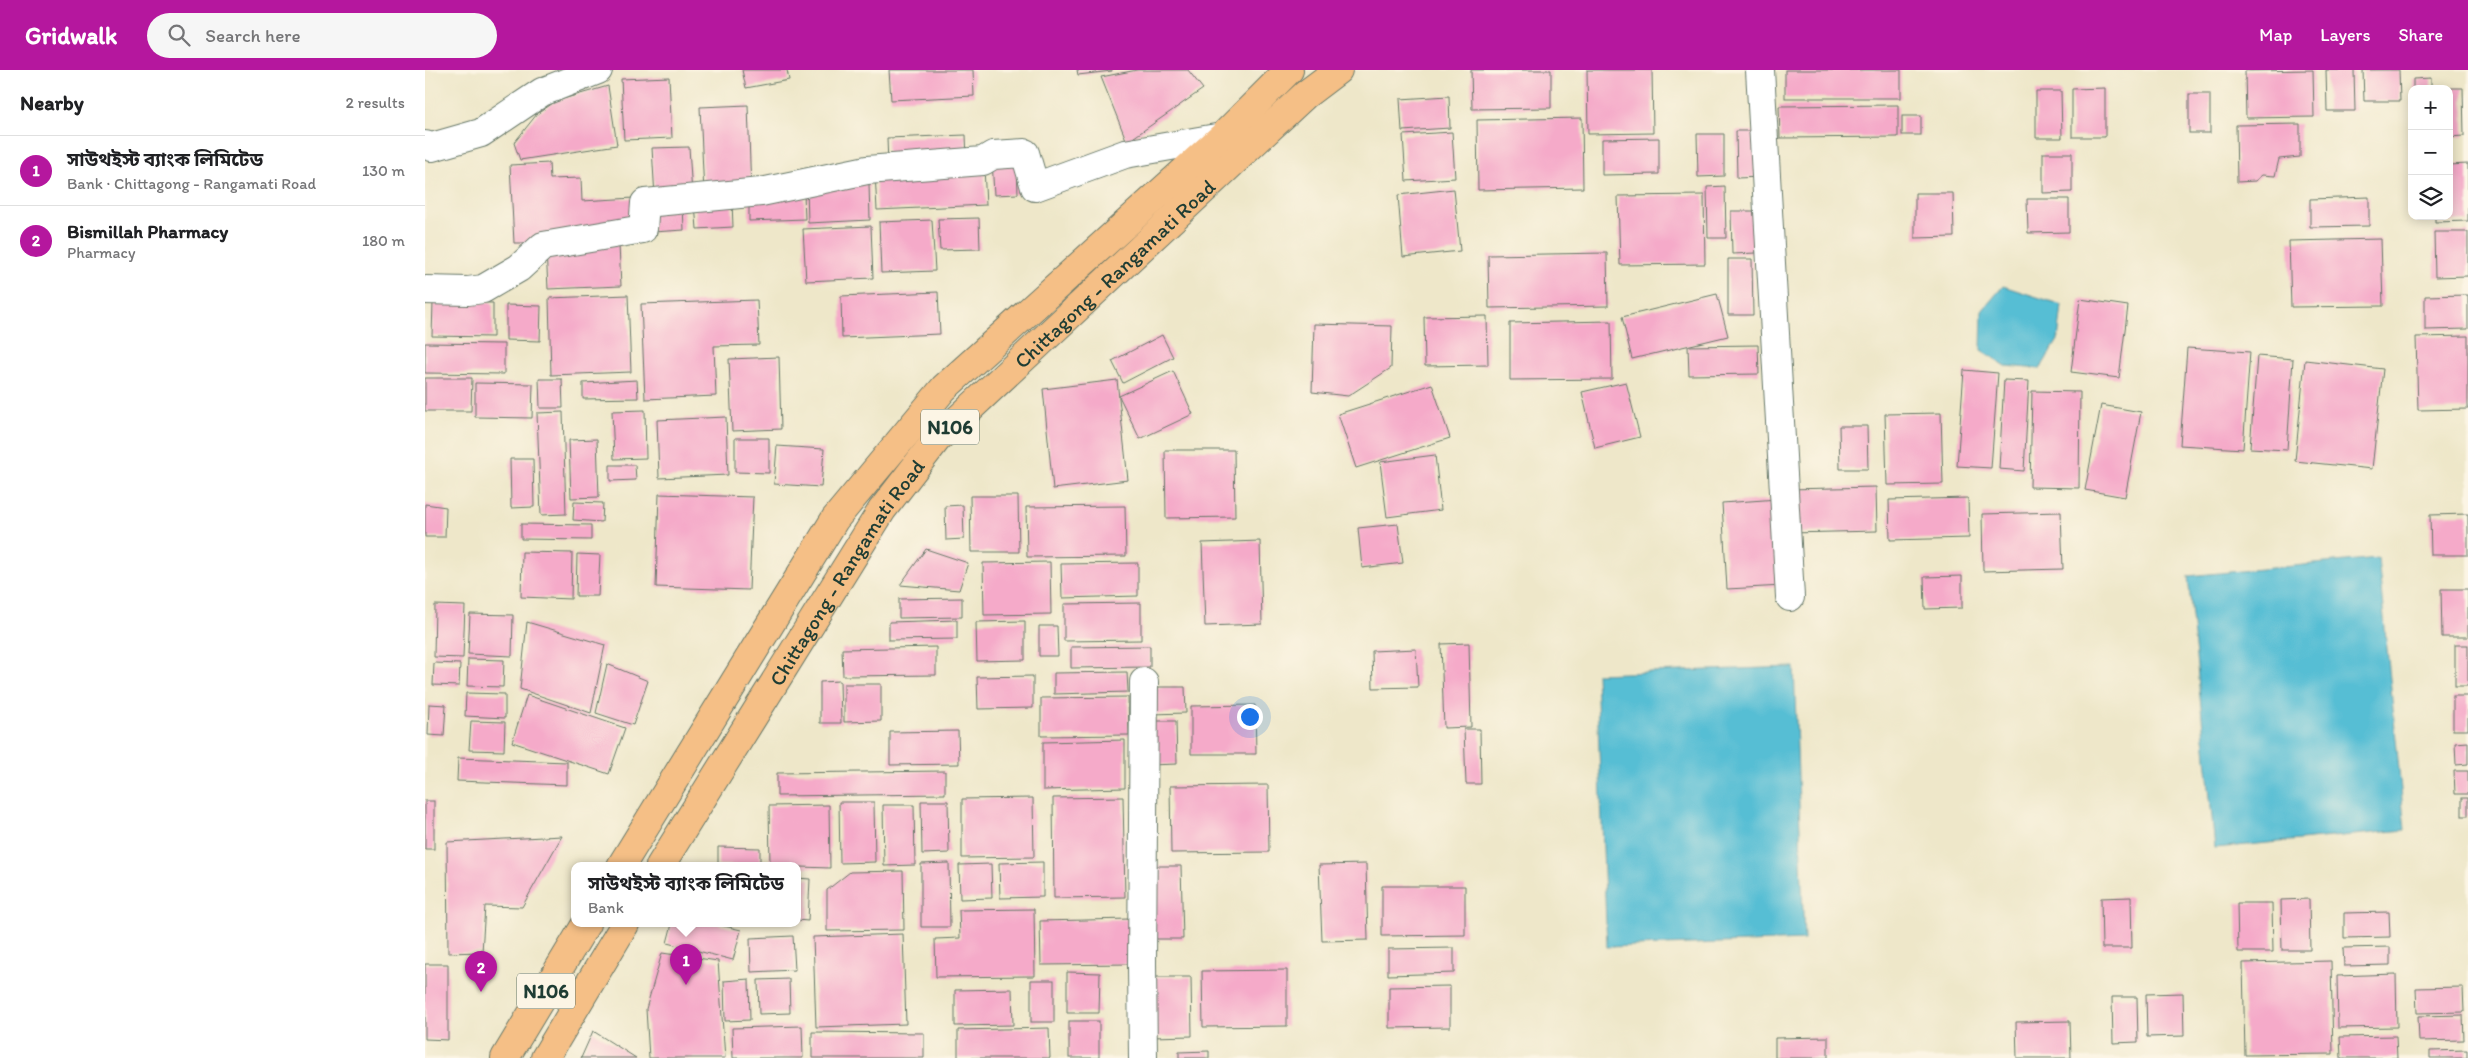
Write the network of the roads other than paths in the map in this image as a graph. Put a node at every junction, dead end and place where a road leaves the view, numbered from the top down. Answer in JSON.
{"nodes":[{"id":1,"x":598,"y":70,"type":"edge"},
{"id":2,"x":1289,"y":70,"type":"edge"},
{"id":3,"x":1338,"y":70,"type":"edge"},
{"id":4,"x":1760,"y":70,"type":"edge"},
{"id":5,"x":1222,"y":137,"type":"junction"},
{"id":6,"x":425,"y":145,"type":"edge"},
{"id":7,"x":425,"y":290,"type":"edge"},
{"id":8,"x":1790,"y":597,"type":"dead end"},
{"id":9,"x":1144,"y":682,"type":"dead end"},
{"id":10,"x":623,"y":862,"type":"edge"},
{"id":11,"x":662,"y":862,"type":"edge"},
{"id":12,"x":584,"y":927,"type":"edge"},
{"id":13,"x":623,"y":927,"type":"edge"},
{"id":14,"x":505,"y":1058,"type":"edge"},
{"id":15,"x":545,"y":1058,"type":"edge"},
{"id":16,"x":1143,"y":1058,"type":"edge"}],
"edges":[{"from":1,"to":6,"type":"street"},
{"from":2,"to":5,"type":"highway","name":"Chittagong - Rangamati Road","number":"N106"},
{"from":3,"to":11,"type":"highway","name":"Chittagong - Rangamati Road","number":"N106"},
{"from":4,"to":8,"type":"street"},
{"from":5,"to":7,"type":"street"},
{"from":5,"to":10,"type":"highway","name":"Chittagong - Rangamati Road","number":"N106"},
{"from":9,"to":16,"type":"street"},
{"from":12,"to":14,"type":"highway","number":"N106"},
{"from":13,"to":15,"type":"highway","number":"N106"}]}
